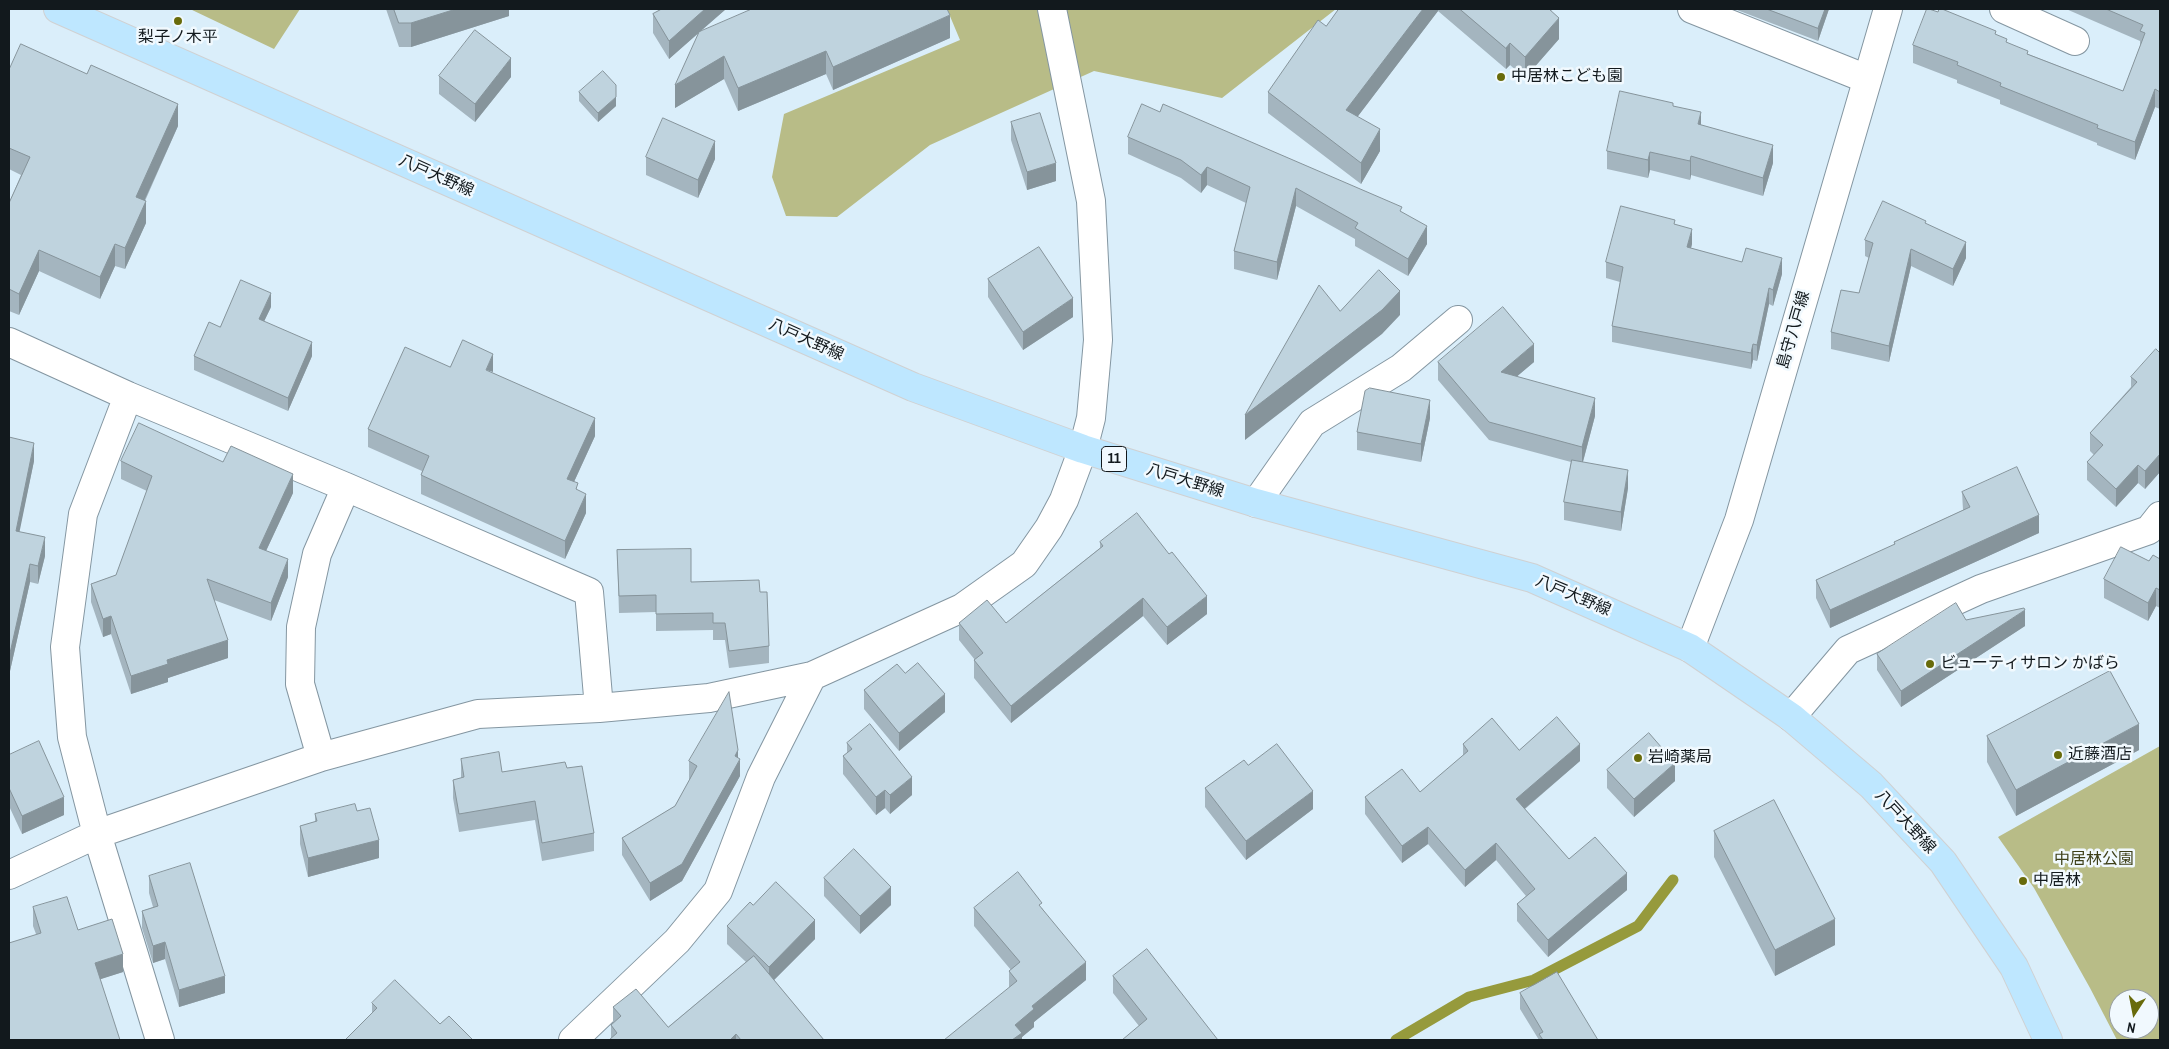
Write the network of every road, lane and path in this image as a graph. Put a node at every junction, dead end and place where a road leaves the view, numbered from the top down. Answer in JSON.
{"nodes":[{"id":1,"x":58,"y":9,"type":"edge"},
{"id":2,"x":1052,"y":9,"type":"edge"},
{"id":3,"x":1692,"y":9,"type":"edge"},
{"id":4,"x":1888,"y":9,"type":"edge"},
{"id":5,"x":2004,"y":9,"type":"edge"},
{"id":6,"x":2075,"y":41,"type":"dead end"},
{"id":7,"x":1867,"y":79,"type":"junction"},
{"id":8,"x":1458,"y":320,"type":"dead end"},
{"id":9,"x":9,"y":342,"type":"edge"},
{"id":10,"x":128,"y":396,"type":"junction"},
{"id":11,"x":1082,"y":449,"type":"junction"},
{"id":12,"x":346,"y":487,"type":"junction"},
{"id":13,"x":1256,"y":503,"type":"junction"},
{"id":14,"x":2156,"y":528,"type":"edge"},
{"id":15,"x":1690,"y":648,"type":"junction"},
{"id":16,"x":812,"y":676,"type":"junction"},
{"id":17,"x":599,"y":708,"type":"junction"},
{"id":18,"x":1791,"y":717,"type":"junction"},
{"id":19,"x":321,"y":757,"type":"junction"},
{"id":20,"x":97,"y":834,"type":"junction"},
{"id":21,"x":9,"y":875,"type":"edge"},
{"id":22,"x":160,"y":1040,"type":"edge"},
{"id":23,"x":573,"y":1040,"type":"edge"},
{"id":24,"x":2048,"y":1040,"type":"edge"}],
"edges":[{"from":1,"to":11,"type":"main road","name":"八戸大野線","number":"11"},
{"from":2,"to":11,"type":"street"},
{"from":3,"to":7,"type":"street"},
{"from":4,"to":7,"type":"street","name":"島守八戸線"},
{"from":5,"to":6,"type":"street"},
{"from":7,"to":15,"type":"street","name":"島守八戸線"},
{"from":8,"to":13,"type":"street"},
{"from":9,"to":10,"type":"street"},
{"from":10,"to":12,"type":"street"},
{"from":10,"to":20,"type":"street"},
{"from":11,"to":13,"type":"main road","name":"八戸大野線","number":"11"},
{"from":11,"to":16,"type":"street"},
{"from":12,"to":17,"type":"street"},
{"from":12,"to":19,"type":"street"},
{"from":13,"to":15,"type":"main road","name":"八戸大野線","number":"11"},
{"from":14,"to":18,"type":"street"},
{"from":15,"to":18,"type":"main road","name":"八戸大野線","number":"11"},
{"from":16,"to":17,"type":"street"},
{"from":16,"to":23,"type":"street"},
{"from":17,"to":19,"type":"street"},
{"from":18,"to":24,"type":"main road","name":"八戸大野線","number":"11"},
{"from":19,"to":20,"type":"street"},
{"from":20,"to":21,"type":"street"},
{"from":20,"to":22,"type":"street"}]}
